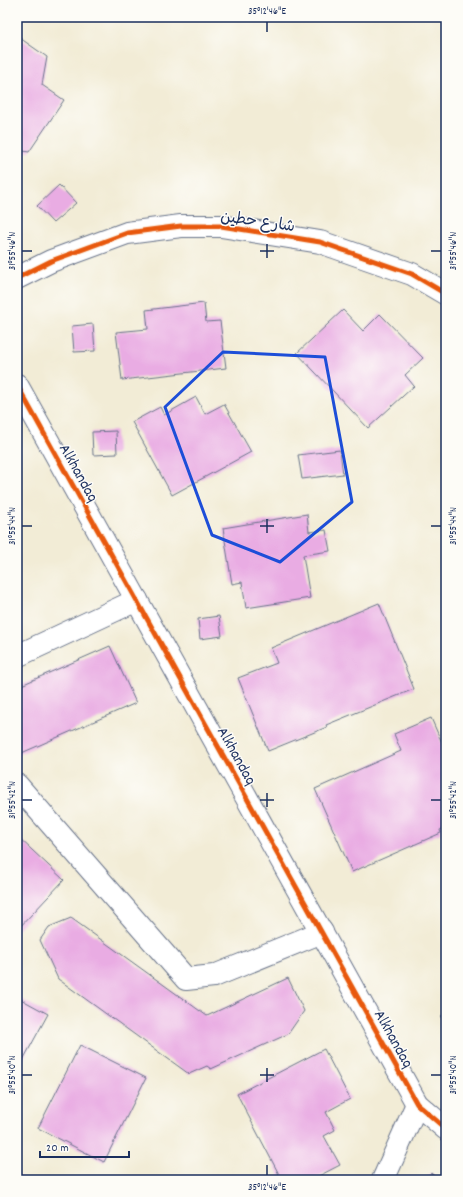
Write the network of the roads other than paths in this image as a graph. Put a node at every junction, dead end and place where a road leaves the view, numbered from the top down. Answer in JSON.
{"nodes":[{"id":1,"x":17,"y":278,"type":"edge"},
{"id":2,"x":446,"y":294,"type":"edge"},
{"id":3,"x":17,"y":385,"type":"edge"},
{"id":4,"x":137,"y":600,"type":"junction"},
{"id":5,"x":17,"y":656,"type":"edge"},
{"id":6,"x":17,"y":785,"type":"edge"},
{"id":7,"x":322,"y":932,"type":"junction"},
{"id":8,"x":417,"y":1104,"type":"junction"},
{"id":9,"x":446,"y":1129,"type":"edge"},
{"id":10,"x":383,"y":1180,"type":"edge"}],
"edges":[{"from":1,"to":2,"type":"street","name":"شارع حطين"},
{"from":3,"to":4,"type":"street","name":"Alkhandaq"},
{"from":4,"to":5,"type":"street"},
{"from":4,"to":7,"type":"street","name":"Alkhandaq"},
{"from":6,"to":7,"type":"street"},
{"from":7,"to":8,"type":"street","name":"Alkhandaq"},
{"from":8,"to":9,"type":"street","name":"Alkhandaq"},
{"from":8,"to":10,"type":"street"}]}
